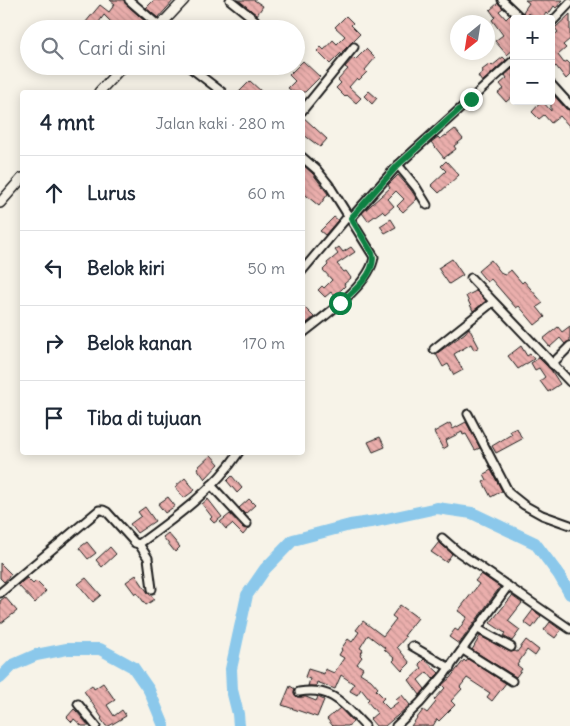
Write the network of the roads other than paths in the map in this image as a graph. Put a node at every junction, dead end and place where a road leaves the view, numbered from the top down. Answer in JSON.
{"nodes":[{"id":1,"x":129,"y":0,"type":"edge"},
{"id":2,"x":184,"y":0,"type":"edge"},
{"id":3,"x":230,"y":0,"type":"edge"},
{"id":4,"x":502,"y":0,"type":"edge"},
{"id":5,"x":570,"y":3,"type":"edge"},
{"id":6,"x":518,"y":15,"type":"edge"},
{"id":7,"x":555,"y":19,"type":"edge"},
{"id":8,"x":150,"y":20,"type":"edge"},
{"id":9,"x":165,"y":20,"type":"edge"},
{"id":10,"x":255,"y":20,"type":"dead end"},
{"id":11,"x":354,"y":47,"type":"dead end"},
{"id":12,"x":510,"y":64,"type":"edge"},
{"id":13,"x":115,"y":75,"type":"edge"},
{"id":14,"x":200,"y":75,"type":"edge"},
{"id":15,"x":555,"y":88,"type":"edge"},
{"id":16,"x":101,"y":90,"type":"edge"},
{"id":17,"x":219,"y":90,"type":"edge"},
{"id":18,"x":570,"y":105,"type":"edge"},
{"id":19,"x":305,"y":107,"type":"edge"},
{"id":20,"x":305,"y":160,"type":"edge"},
{"id":21,"x":398,"y":165,"type":"junction"},
{"id":22,"x":20,"y":180,"type":"edge"},
{"id":23,"x":0,"y":203,"type":"edge"},
{"id":24,"x":427,"y":205,"type":"dead end"},
{"id":25,"x":350,"y":217,"type":"junction"},
{"id":26,"x":305,"y":268,"type":"edge"},
{"id":27,"x":471,"y":278,"type":"dead end"},
{"id":28,"x":493,"y":302,"type":"junction"},
{"id":29,"x":305,"y":332,"type":"edge"},
{"id":30,"x":570,"y":346,"type":"edge"},
{"id":31,"x":434,"y":348,"type":"dead end"},
{"id":32,"x":552,"y":364,"type":"junction"},
{"id":33,"x":570,"y":382,"type":"edge"},
{"id":34,"x":468,"y":414,"type":"dead end"},
{"id":35,"x":237,"y":455,"type":"edge"},
{"id":36,"x":211,"y":485,"type":"junction"},
{"id":37,"x":247,"y":524,"type":"dead end"},
{"id":38,"x":570,"y":526,"type":"edge"},
{"id":39,"x":442,"y":538,"type":"dead end"},
{"id":40,"x":139,"y":544,"type":"junction"},
{"id":41,"x":508,"y":586,"type":"junction"},
{"id":42,"x":152,"y":589,"type":"dead end"},
{"id":43,"x":0,"y":593,"type":"edge"},
{"id":44,"x":478,"y":629,"type":"junction"},
{"id":45,"x":570,"y":629,"type":"edge"},
{"id":46,"x":412,"y":646,"type":"dead end"},
{"id":47,"x":511,"y":647,"type":"dead end"},
{"id":48,"x":463,"y":650,"type":"junction"},
{"id":49,"x":450,"y":668,"type":"junction"},
{"id":50,"x":512,"y":681,"type":"dead end"},
{"id":51,"x":300,"y":692,"type":"dead end"},
{"id":52,"x":78,"y":704,"type":"dead end"},
{"id":53,"x":401,"y":725,"type":"edge"},
{"id":54,"x":96,"y":726,"type":"edge"},
{"id":55,"x":365,"y":726,"type":"edge"}],
"edges":[{"from":1,"to":8,"type":"street"},
{"from":2,"to":9,"type":"street"},
{"from":3,"to":10,"type":"street"},
{"from":4,"to":6,"type":"street"},
{"from":5,"to":7,"type":"street"},
{"from":11,"to":19,"type":"street"},
{"from":12,"to":21,"type":"street"},
{"from":13,"to":16,"type":"street"},
{"from":14,"to":17,"type":"street"},
{"from":15,"to":18,"type":"street"},
{"from":20,"to":25,"type":"street"},
{"from":21,"to":24,"type":"street"},
{"from":21,"to":25,"type":"street"},
{"from":22,"to":23,"type":"street"},
{"from":25,"to":26,"type":"street"},
{"from":25,"to":29,"type":"street"},
{"from":27,"to":28,"type":"street"},
{"from":28,"to":31,"type":"street"},
{"from":28,"to":32,"type":"street"},
{"from":30,"to":32,"type":"street"},
{"from":32,"to":33,"type":"street"},
{"from":34,"to":38,"type":"street"},
{"from":35,"to":36,"type":"street"},
{"from":36,"to":37,"type":"street"},
{"from":36,"to":40,"type":"street"},
{"from":39,"to":41,"type":"street"},
{"from":40,"to":42,"type":"street"},
{"from":40,"to":43,"type":"street"},
{"from":41,"to":44,"type":"street"},
{"from":41,"to":45,"type":"street"},
{"from":44,"to":47,"type":"street"},
{"from":44,"to":48,"type":"street"},
{"from":46,"to":49,"type":"street"},
{"from":48,"to":49,"type":"street"},
{"from":48,"to":50,"type":"street"},
{"from":49,"to":53,"type":"street"},
{"from":51,"to":55,"type":"street"},
{"from":52,"to":54,"type":"street"}]}
